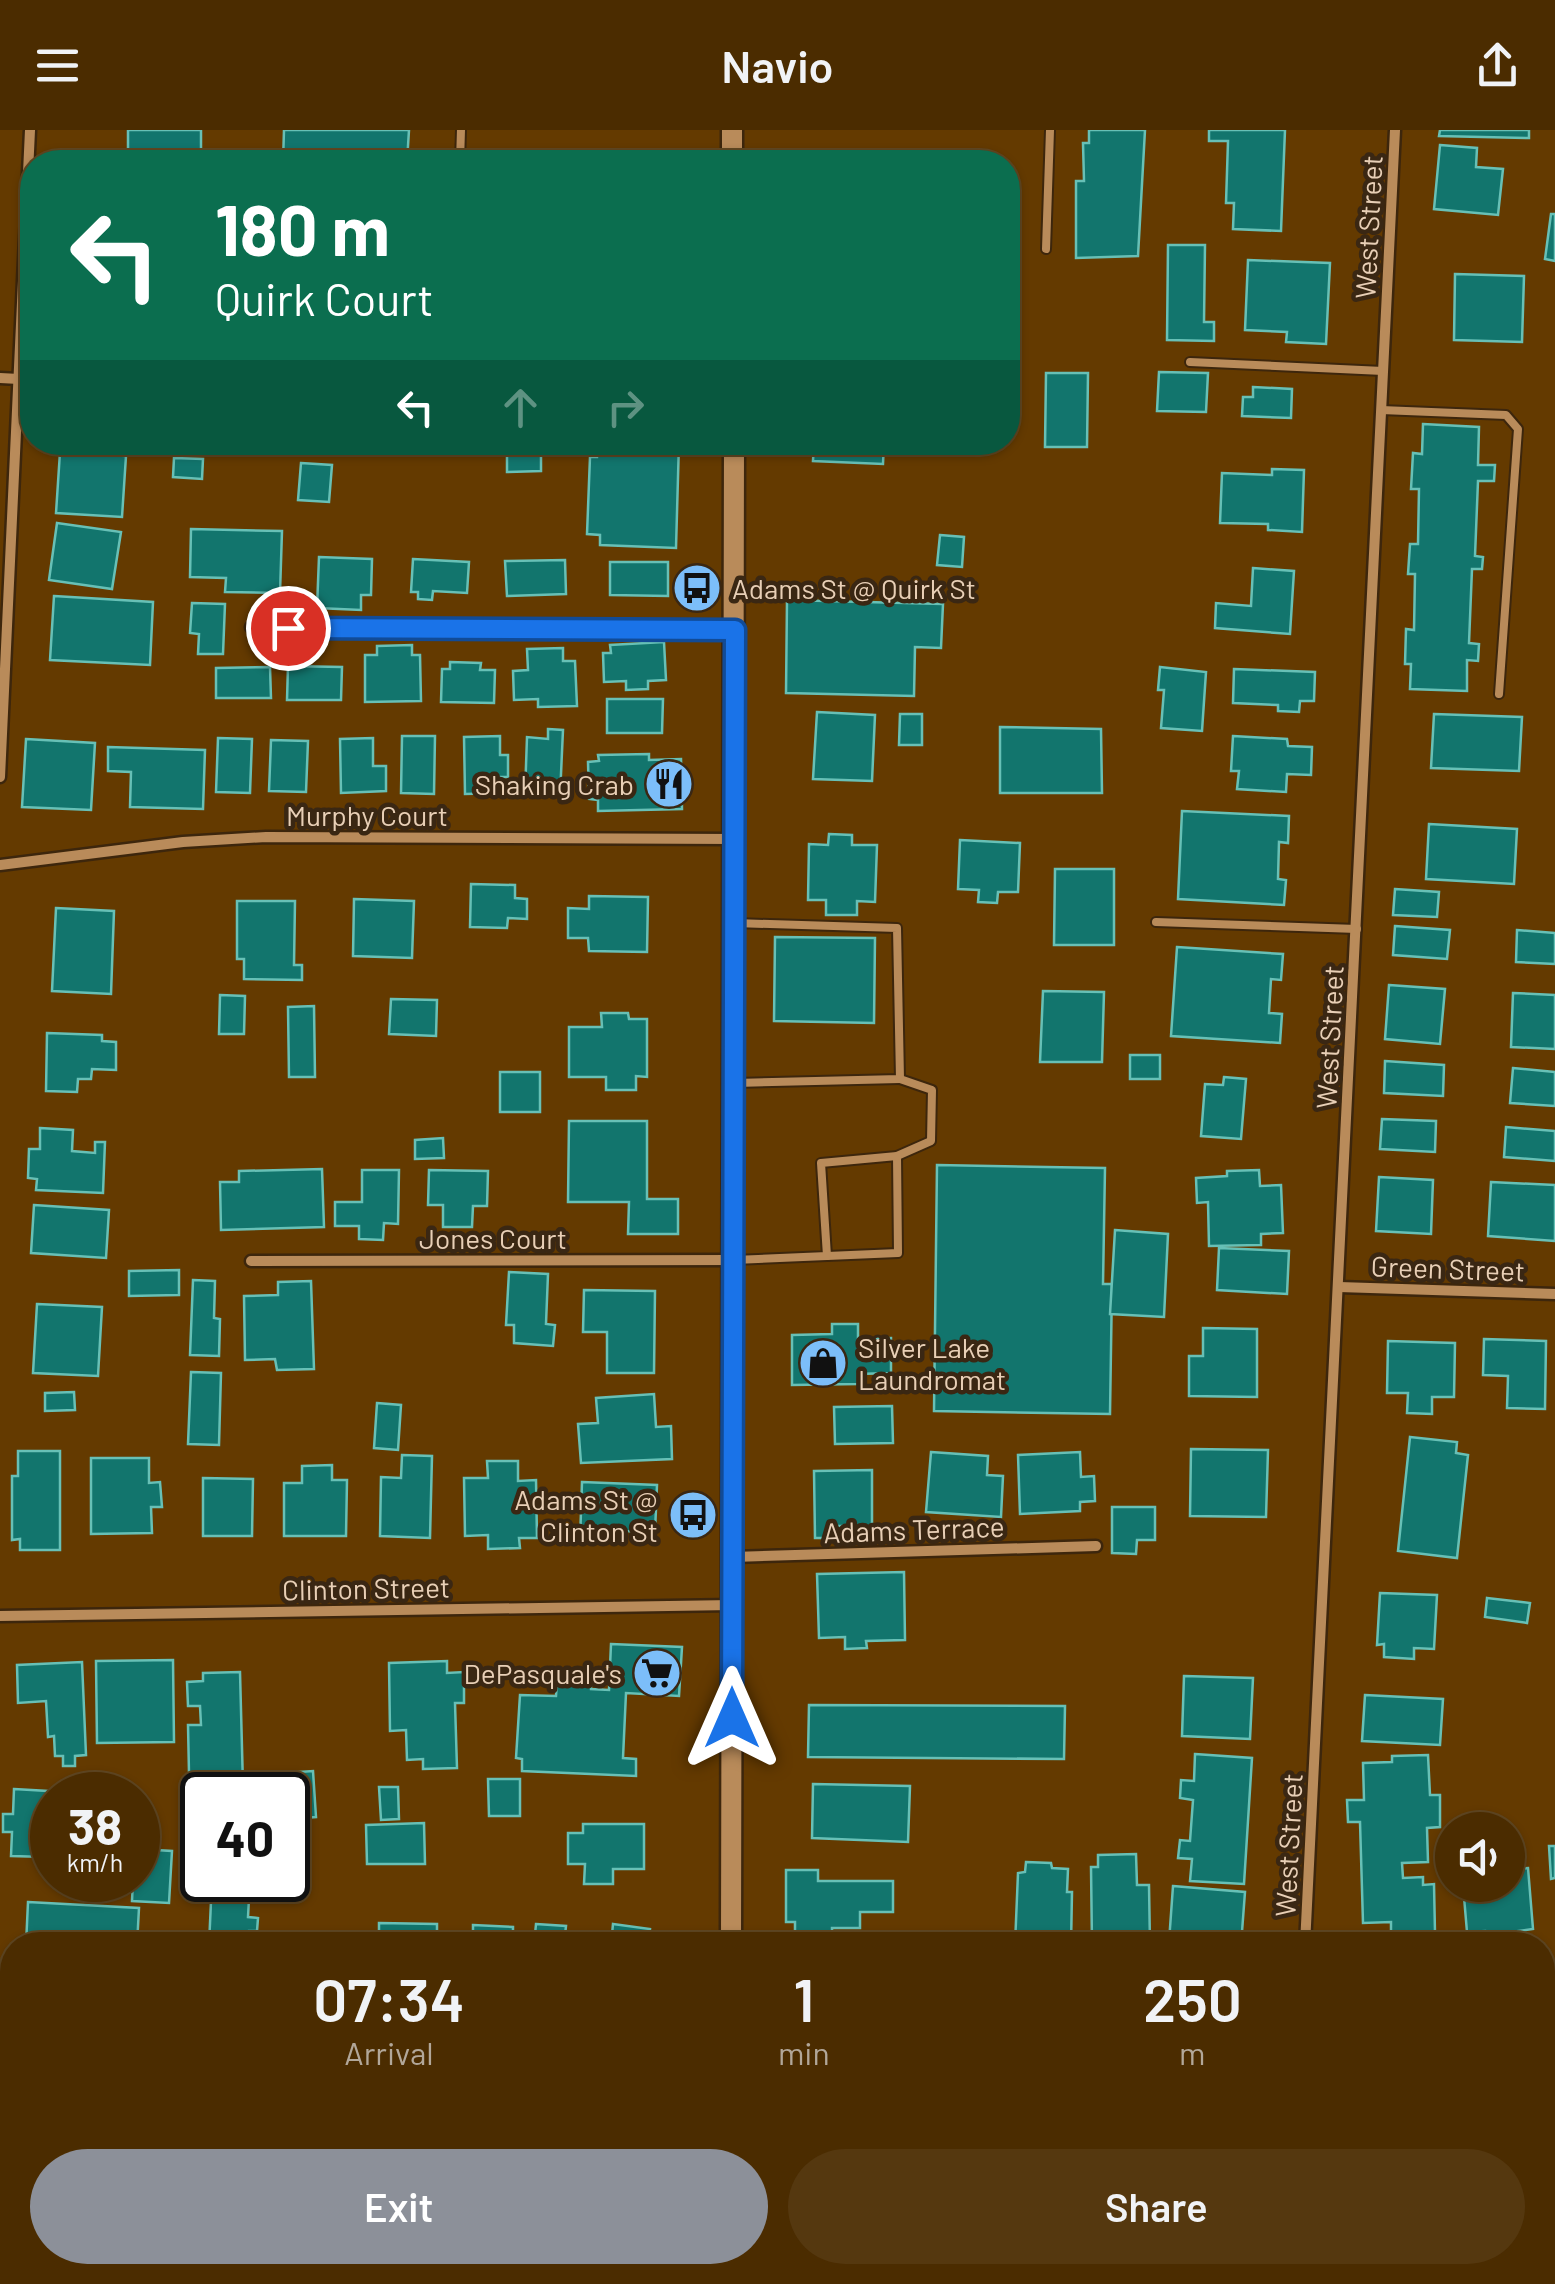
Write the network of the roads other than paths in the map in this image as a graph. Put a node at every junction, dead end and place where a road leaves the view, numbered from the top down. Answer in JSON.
{"nodes":[{"id":1,"x":1050,"y":130,"type":"edge"},
{"id":2,"x":1395,"y":130,"type":"edge"},
{"id":3,"x":1046,"y":249,"type":"dead end"},
{"id":4,"x":20,"y":356,"type":"edge"},
{"id":5,"x":1190,"y":362,"type":"dead end"},
{"id":6,"x":1383,"y":371,"type":"junction"},
{"id":7,"x":0,"y":378,"type":"edge"},
{"id":8,"x":19,"y":379,"type":"junction"},
{"id":9,"x":1381,"y":410,"type":"junction"},
{"id":10,"x":734,"y":455,"type":"edge"},
{"id":11,"x":251,"y":627,"type":"dead end"},
{"id":12,"x":735,"y":630,"type":"junction"},
{"id":13,"x":1499,"y":694,"type":"dead end"},
{"id":14,"x":0,"y":749,"type":"edge"},
{"id":15,"x":0,"y":776,"type":"edge"},
{"id":16,"x":735,"y":839,"type":"junction"},
{"id":17,"x":0,"y":865,"type":"edge"},
{"id":18,"x":1156,"y":922,"type":"dead end"},
{"id":19,"x":735,"y":923,"type":"junction"},
{"id":20,"x":1356,"y":929,"type":"junction"},
{"id":21,"x":900,"y":1079,"type":"junction"},
{"id":22,"x":734,"y":1083,"type":"junction"},
{"id":23,"x":897,"y":1156,"type":"junction"},
{"id":24,"x":826,"y":1256,"type":"junction"},
{"id":25,"x":251,"y":1260,"type":"dead end"},
{"id":26,"x":734,"y":1260,"type":"junction"},
{"id":27,"x":1340,"y":1287,"type":"junction"},
{"id":28,"x":1555,"y":1294,"type":"edge"},
{"id":29,"x":1096,"y":1546,"type":"dead end"},
{"id":30,"x":734,"y":1557,"type":"junction"},
{"id":31,"x":733,"y":1605,"type":"junction"},
{"id":32,"x":0,"y":1616,"type":"edge"},
{"id":33,"x":731,"y":1932,"type":"edge"},
{"id":34,"x":1306,"y":1932,"type":"edge"}],
"edges":[{"from":1,"to":3,"type":"lane"},
{"from":2,"to":6,"type":"street","name":"West Street"},
{"from":4,"to":8,"type":"street"},
{"from":5,"to":6,"type":"lane"},
{"from":6,"to":9,"type":"street","name":"West Street"},
{"from":7,"to":8,"type":"street"},
{"from":8,"to":14,"type":"street"},
{"from":9,"to":13,"type":"lane"},
{"from":9,"to":20,"type":"street","name":"West Street"},
{"from":10,"to":12,"type":"street"},
{"from":11,"to":12,"type":"street"},
{"from":12,"to":16,"type":"street"},
{"from":14,"to":15,"type":"street"},
{"from":16,"to":17,"type":"street","name":"Murphy Court"},
{"from":16,"to":19,"type":"street"},
{"from":18,"to":20,"type":"lane"},
{"from":19,"to":21,"type":"lane"},
{"from":19,"to":22,"type":"street"},
{"from":20,"to":27,"type":"street","name":"West Street"},
{"from":21,"to":22,"type":"lane"},
{"from":21,"to":23,"type":"lane"},
{"from":22,"to":26,"type":"street"},
{"from":23,"to":24,"type":"lane"},
{"from":23,"to":24,"type":"lane"},
{"from":24,"to":26,"type":"lane"},
{"from":25,"to":26,"type":"street","name":"Jones Court"},
{"from":26,"to":30,"type":"street"},
{"from":27,"to":28,"type":"street","name":"Green Street"},
{"from":27,"to":34,"type":"street","name":"West Street"},
{"from":29,"to":30,"type":"street","name":"Adams Terrace"},
{"from":30,"to":31,"type":"street"},
{"from":31,"to":32,"type":"street","name":"Clinton Street"},
{"from":31,"to":33,"type":"street"}]}
